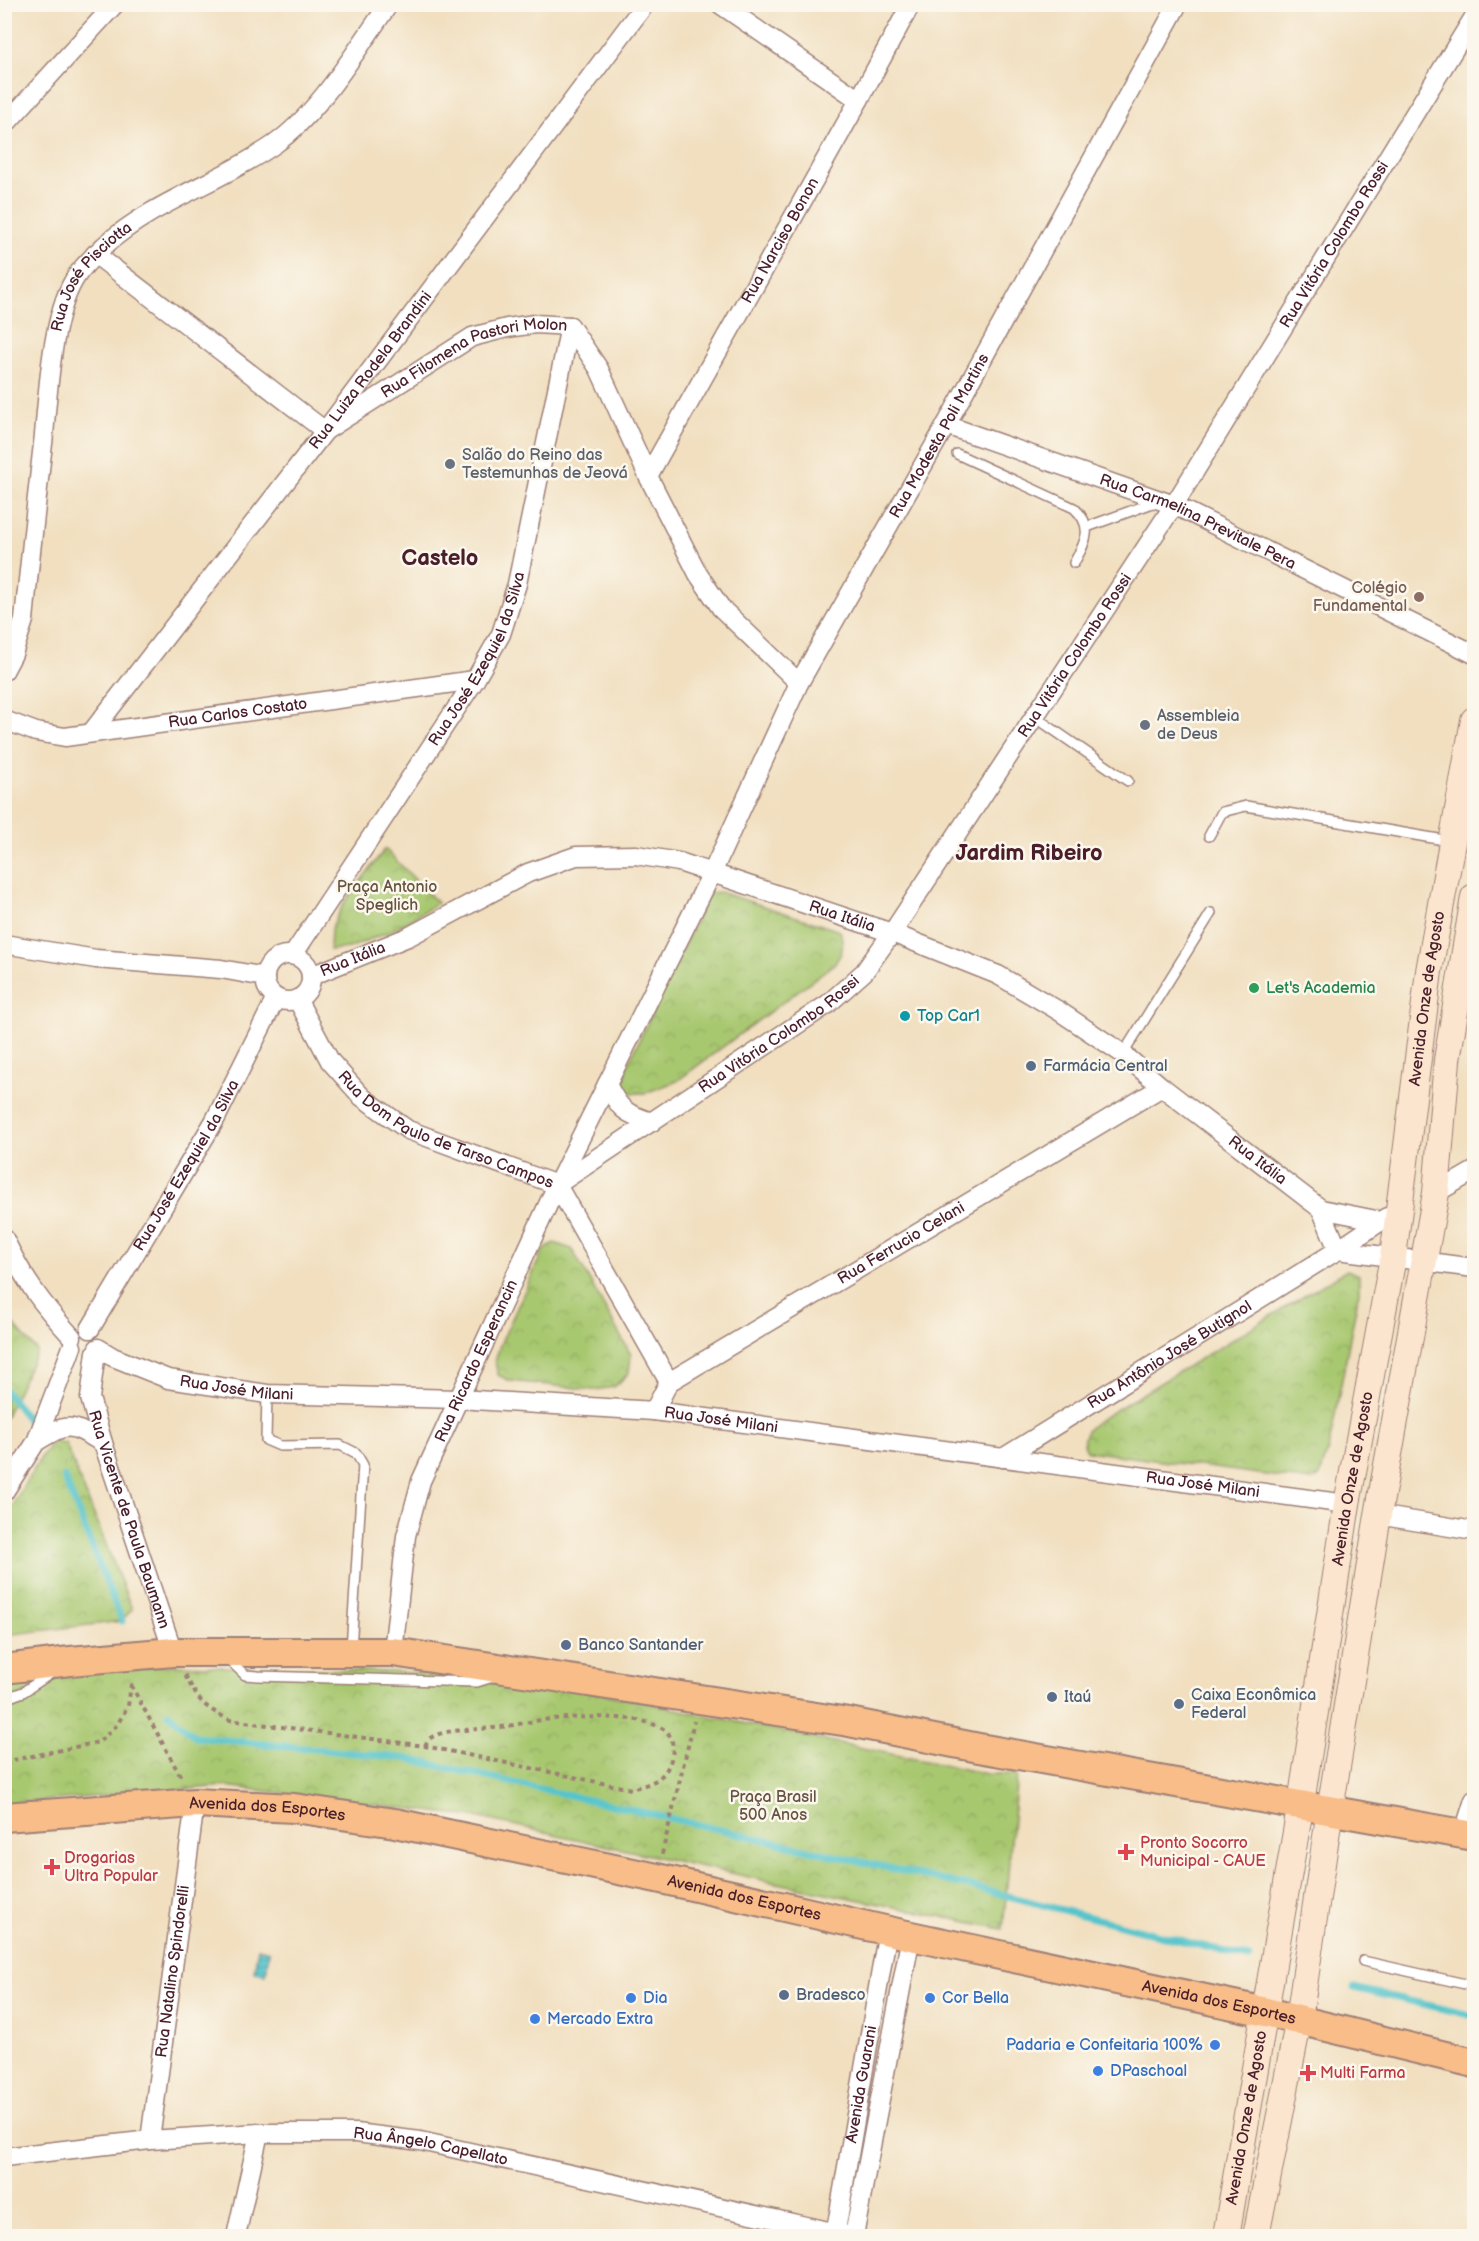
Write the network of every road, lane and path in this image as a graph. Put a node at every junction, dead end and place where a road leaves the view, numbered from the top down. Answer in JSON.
{"nodes":[{"id":1,"x":115,"y":4,"type":"edge"},
{"id":2,"x":389,"y":4,"type":"edge"},
{"id":3,"x":645,"y":4,"type":"edge"},
{"id":4,"x":720,"y":4,"type":"edge"},
{"id":5,"x":911,"y":4,"type":"edge"},
{"id":6,"x":1178,"y":4,"type":"edge"},
{"id":7,"x":1474,"y":16,"type":"edge"},
{"id":8,"x":860,"y":100,"type":"junction"},
{"id":9,"x":4,"y":126,"type":"edge"},
{"id":10,"x":95,"y":254,"type":"junction"},
{"id":11,"x":570,"y":326,"type":"junction"},
{"id":12,"x":946,"y":426,"type":"junction"},
{"id":13,"x":325,"y":431,"type":"junction"},
{"id":14,"x":957,"y":454,"type":"dead end"},
{"id":15,"x":648,"y":476,"type":"junction"},
{"id":16,"x":1166,"y":503,"type":"junction"},
{"id":17,"x":1087,"y":527,"type":"junction"},
{"id":18,"x":1074,"y":563,"type":"dead end"},
{"id":19,"x":1474,"y":654,"type":"edge"},
{"id":20,"x":4,"y":671,"type":"edge"},
{"id":21,"x":475,"y":680,"type":"junction"},
{"id":22,"x":798,"y":682,"type":"junction"},
{"id":23,"x":1035,"y":717,"type":"junction"},
{"id":24,"x":4,"y":720,"type":"edge"},
{"id":25,"x":1474,"y":720,"type":"edge"},
{"id":26,"x":91,"y":733,"type":"junction"},
{"id":27,"x":1128,"y":781,"type":"dead end"},
{"id":28,"x":1209,"y":836,"type":"dead end"},
{"id":29,"x":1452,"y":841,"type":"junction"},
{"id":30,"x":712,"y":873,"type":"junction"},
{"id":31,"x":1474,"y":897,"type":"edge"},
{"id":32,"x":1211,"y":913,"type":"dead end"},
{"id":33,"x":892,"y":933,"type":"junction"},
{"id":34,"x":4,"y":944,"type":"edge"},
{"id":35,"x":293,"y":955,"type":"junction"},
{"id":36,"x":311,"y":976,"type":"junction"},
{"id":37,"x":265,"y":977,"type":"junction"},
{"id":38,"x":276,"y":998,"type":"junction"},
{"id":39,"x":297,"y":999,"type":"junction"},
{"id":40,"x":1123,"y":1054,"type":"junction"},
{"id":41,"x":607,"y":1084,"type":"junction"},
{"id":42,"x":1162,"y":1087,"type":"junction"},
{"id":43,"x":652,"y":1122,"type":"junction"},
{"id":44,"x":1474,"y":1171,"type":"edge"},
{"id":45,"x":557,"y":1185,"type":"junction"},
{"id":46,"x":1436,"y":1193,"type":"junction"},
{"id":47,"x":1321,"y":1209,"type":"junction"},
{"id":48,"x":1390,"y":1215,"type":"junction"},
{"id":49,"x":4,"y":1238,"type":"edge"},
{"id":50,"x":1338,"y":1250,"type":"junction"},
{"id":51,"x":1393,"y":1257,"type":"junction"},
{"id":52,"x":1424,"y":1261,"type":"junction"},
{"id":53,"x":1474,"y":1268,"type":"edge"},
{"id":54,"x":90,"y":1329,"type":"junction"},
{"id":55,"x":72,"y":1342,"type":"junction"},
{"id":56,"x":97,"y":1350,"type":"junction"},
{"id":57,"x":669,"y":1382,"type":"junction"},
{"id":58,"x":267,"y":1394,"type":"junction"},
{"id":59,"x":458,"y":1399,"type":"junction"},
{"id":60,"x":654,"y":1411,"type":"junction"},
{"id":61,"x":36,"y":1442,"type":"junction"},
{"id":62,"x":103,"y":1443,"type":"junction"},
{"id":63,"x":1003,"y":1458,"type":"junction"},
{"id":64,"x":4,"y":1492,"type":"edge"},
{"id":65,"x":1347,"y":1504,"type":"junction"},
{"id":66,"x":1378,"y":1515,"type":"junction"},
{"id":67,"x":1474,"y":1531,"type":"edge"},
{"id":68,"x":222,"y":1651,"type":"junction"},
{"id":69,"x":173,"y":1652,"type":"junction"},
{"id":70,"x":351,"y":1652,"type":"junction"},
{"id":71,"x":393,"y":1652,"type":"junction"},
{"id":72,"x":121,"y":1656,"type":"junction"},
{"id":73,"x":70,"y":1661,"type":"junction"},
{"id":74,"x":512,"y":1669,"type":"junction"},
{"id":75,"x":4,"y":1670,"type":"edge"},
{"id":76,"x":131,"y":1684,"type":"junction"},
{"id":77,"x":699,"y":1698,"type":"junction"},
{"id":78,"x":4,"y":1699,"type":"edge"},
{"id":79,"x":425,"y":1746,"type":"junction"},
{"id":80,"x":4,"y":1762,"type":"edge"},
{"id":81,"x":1474,"y":1800,"type":"edge"},
{"id":82,"x":195,"y":1803,"type":"junction"},
{"id":83,"x":1300,"y":1803,"type":"junction"},
{"id":84,"x":1330,"y":1810,"type":"junction"},
{"id":85,"x":4,"y":1817,"type":"edge"},
{"id":86,"x":1469,"y":1835,"type":"edge"},
{"id":87,"x":661,"y":1859,"type":"dead end"},
{"id":88,"x":899,"y":1933,"type":"junction"},
{"id":89,"x":1363,"y":1961,"type":"dead end"},
{"id":90,"x":1474,"y":1986,"type":"edge"},
{"id":91,"x":1266,"y":2012,"type":"junction"},
{"id":92,"x":1299,"y":2019,"type":"junction"},
{"id":93,"x":1474,"y":2063,"type":"edge"},
{"id":94,"x":259,"y":2133,"type":"junction"},
{"id":95,"x":150,"y":2140,"type":"junction"},
{"id":96,"x":4,"y":2157,"type":"edge"},
{"id":97,"x":236,"y":2236,"type":"edge"},
{"id":98,"x":844,"y":2236,"type":"edge"},
{"id":99,"x":1226,"y":2236,"type":"edge"},
{"id":100,"x":1256,"y":2236,"type":"edge"}],
"edges":[{"from":1,"to":9,"type":"street"},
{"from":2,"to":10,"type":"street","name":"Rua José Pisciotta"},
{"from":3,"to":13,"type":"street","name":"Rua Luiza Rodela Brandini"},
{"from":4,"to":8,"type":"street"},
{"from":5,"to":8,"type":"street","name":"Rua Narciso Bonon"},
{"from":6,"to":12,"type":"street","name":"Rua Modesta Poli Martins"},
{"from":7,"to":16,"type":"street","name":"Rua Vitória Colombo Rossi"},
{"from":8,"to":15,"type":"street","name":"Rua Narciso Bonon"},
{"from":10,"to":13,"type":"street"},
{"from":10,"to":20,"type":"street","name":"Rua José Pisciotta"},
{"from":11,"to":13,"type":"street","name":"Rua Filomena Pastori Molon"},
{"from":11,"to":15,"type":"street","name":"Rua Filomena Pastori Molon"},
{"from":11,"to":21,"type":"street","name":"Rua José Ezequiel da Silva"},
{"from":12,"to":16,"type":"street","name":"Rua Carmelina Previtale Pera"},
{"from":12,"to":22,"type":"street","name":"Rua Modesta Poli Martins"},
{"from":13,"to":26,"type":"street","name":"Rua Luiza Rodela Brandini"},
{"from":14,"to":17,"type":"lane"},
{"from":15,"to":22,"type":"street","name":"Rua Filomena Pastori Molon"},
{"from":16,"to":17,"type":"lane"},
{"from":16,"to":19,"type":"street","name":"Rua Carmelina Previtale Pera"},
{"from":16,"to":23,"type":"street","name":"Rua Vitória Colombo Rossi"},
{"from":17,"to":18,"type":"lane"},
{"from":21,"to":26,"type":"street","name":"Rua Carlos Costato"},
{"from":21,"to":35,"type":"street","name":"Rua José Ezequiel da Silva"},
{"from":22,"to":30,"type":"street","name":"Rua Modesta Poli Martins"},
{"from":23,"to":27,"type":"lane"},
{"from":23,"to":33,"type":"street","name":"Rua Vitória Colombo Rossi"},
{"from":24,"to":26,"type":"street","name":"Rua Carlos Costato"},
{"from":25,"to":29,"type":"main road","name":"Avenida Onze de Agosto"},
{"from":28,"to":29,"type":"lane"},
{"from":29,"to":48,"type":"main road","name":"Avenida Onze de Agosto"},
{"from":30,"to":33,"type":"street","name":"Rua Itália"},
{"from":30,"to":36,"type":"street","name":"Rua Itália"},
{"from":30,"to":41,"type":"street","name":"Rua Ricardo Esperancin"},
{"from":31,"to":46,"type":"main road","name":"Avenida Onze de Agosto"},
{"from":32,"to":40,"type":"lane"},
{"from":33,"to":40,"type":"street","name":"Rua Itália"},
{"from":33,"to":43,"type":"street","name":"Rua Vitória Colombo Rossi"},
{"from":34,"to":37,"type":"street"},
{"from":35,"to":36,"type":"street"},
{"from":35,"to":37,"type":"street"},
{"from":36,"to":39,"type":"street"},
{"from":37,"to":38,"type":"street"},
{"from":38,"to":39,"type":"street"},
{"from":38,"to":54,"type":"street","name":"Rua José Ezequiel da Silva"},
{"from":39,"to":45,"type":"street","name":"Rua Dom Paulo de Tarso Campos"},
{"from":40,"to":42,"type":"street","name":"Rua Itália"},
{"from":41,"to":43,"type":"street"},
{"from":41,"to":45,"type":"street","name":"Rua Ricardo Esperancin"},
{"from":42,"to":47,"type":"street","name":"Rua Itália"},
{"from":42,"to":57,"type":"street","name":"Rua Ferrucio Celani"},
{"from":43,"to":45,"type":"street","name":"Rua Vitória Colombo Rossi"},
{"from":44,"to":46,"type":"street"},
{"from":45,"to":57,"type":"street","name":"Rua Dom Paulo de Tarso Campos"},
{"from":45,"to":59,"type":"street","name":"Rua Ricardo Esperancin"},
{"from":46,"to":52,"type":"main road","name":"Avenida Onze de Agosto"},
{"from":47,"to":48,"type":"street"},
{"from":47,"to":50,"type":"street"},
{"from":48,"to":50,"type":"street","name":"Rua Antônio José Butignol"},
{"from":48,"to":51,"type":"main road","name":"Avenida Onze de Agosto"},
{"from":49,"to":55,"type":"street"},
{"from":50,"to":51,"type":"street"},
{"from":50,"to":63,"type":"street","name":"Rua Antônio José Butignol"},
{"from":51,"to":52,"type":"street"},
{"from":51,"to":65,"type":"main road","name":"Avenida Onze de Agosto"},
{"from":52,"to":53,"type":"street"},
{"from":52,"to":66,"type":"main road","name":"Avenida Onze de Agosto"},
{"from":54,"to":55,"type":"street"},
{"from":54,"to":56,"type":"street"},
{"from":55,"to":56,"type":"street"},
{"from":55,"to":61,"type":"street"},
{"from":56,"to":58,"type":"street","name":"Rua José Milani"},
{"from":56,"to":62,"type":"street","name":"Rua Vicente de Paula Baumann"},
{"from":57,"to":60,"type":"street"},
{"from":58,"to":59,"type":"street","name":"Rua José Milani"},
{"from":58,"to":70,"type":"lane"},
{"from":59,"to":60,"type":"street","name":"Rua José Milani"},
{"from":59,"to":71,"type":"street","name":"Rua Ricardo Esperancin"},
{"from":60,"to":63,"type":"street","name":"Rua José Milani"},
{"from":61,"to":62,"type":"street"},
{"from":61,"to":64,"type":"street"},
{"from":62,"to":69,"type":"street","name":"Rua Vicente de Paula Baumann"},
{"from":63,"to":65,"type":"street","name":"Rua José Milani"},
{"from":65,"to":83,"type":"main road","name":"Avenida Onze de Agosto"},
{"from":66,"to":67,"type":"street"},
{"from":66,"to":84,"type":"main road","name":"Avenida Onze de Agosto"},
{"from":68,"to":69,"type":"main road"},
{"from":68,"to":70,"type":"main road"},
{"from":68,"to":74,"type":"lane"},
{"from":69,"to":72,"type":"main road"},
{"from":69,"to":79,"type":"path"},
{"from":70,"to":71,"type":"main road"},
{"from":71,"to":74,"type":"main road"},
{"from":72,"to":73,"type":"main road"},
{"from":72,"to":76,"type":"path"},
{"from":73,"to":75,"type":"main road"},
{"from":73,"to":78,"type":"lane"},
{"from":74,"to":77,"type":"main road"},
{"from":76,"to":80,"type":"path"},
{"from":76,"to":82,"type":"path"},
{"from":77,"to":83,"type":"main road"},
{"from":77,"to":87,"type":"path"},
{"from":79,"to":79,"type":"path"},
{"from":81,"to":86,"type":"street"},
{"from":82,"to":85,"type":"main road","name":"Avenida dos Esportes"},
{"from":82,"to":88,"type":"main road","name":"Avenida dos Esportes"},
{"from":82,"to":95,"type":"street","name":"Rua Natalino Spindorelli"},
{"from":83,"to":84,"type":"main road"},
{"from":83,"to":91,"type":"main road","name":"Avenida Onze de Agosto"},
{"from":84,"to":86,"type":"main road"},
{"from":84,"to":92,"type":"main road","name":"Avenida Onze de Agosto"},
{"from":88,"to":91,"type":"main road","name":"Avenida dos Esportes"},
{"from":88,"to":98,"type":"street","name":"Avenida Guarani"},
{"from":89,"to":90,"type":"lane"},
{"from":91,"to":92,"type":"main road","name":"Avenida dos Esportes"},
{"from":91,"to":99,"type":"main road","name":"Avenida Onze de Agosto"},
{"from":92,"to":93,"type":"main road","name":"Avenida dos Esportes"},
{"from":92,"to":100,"type":"main road","name":"Avenida Onze de Agosto"},
{"from":94,"to":95,"type":"street","name":"Rua Ângelo Capellato"},
{"from":94,"to":97,"type":"street"},
{"from":94,"to":98,"type":"street","name":"Rua Ângelo Capellato"},
{"from":95,"to":96,"type":"street","name":"Rua Ângelo Capellato"}]}
